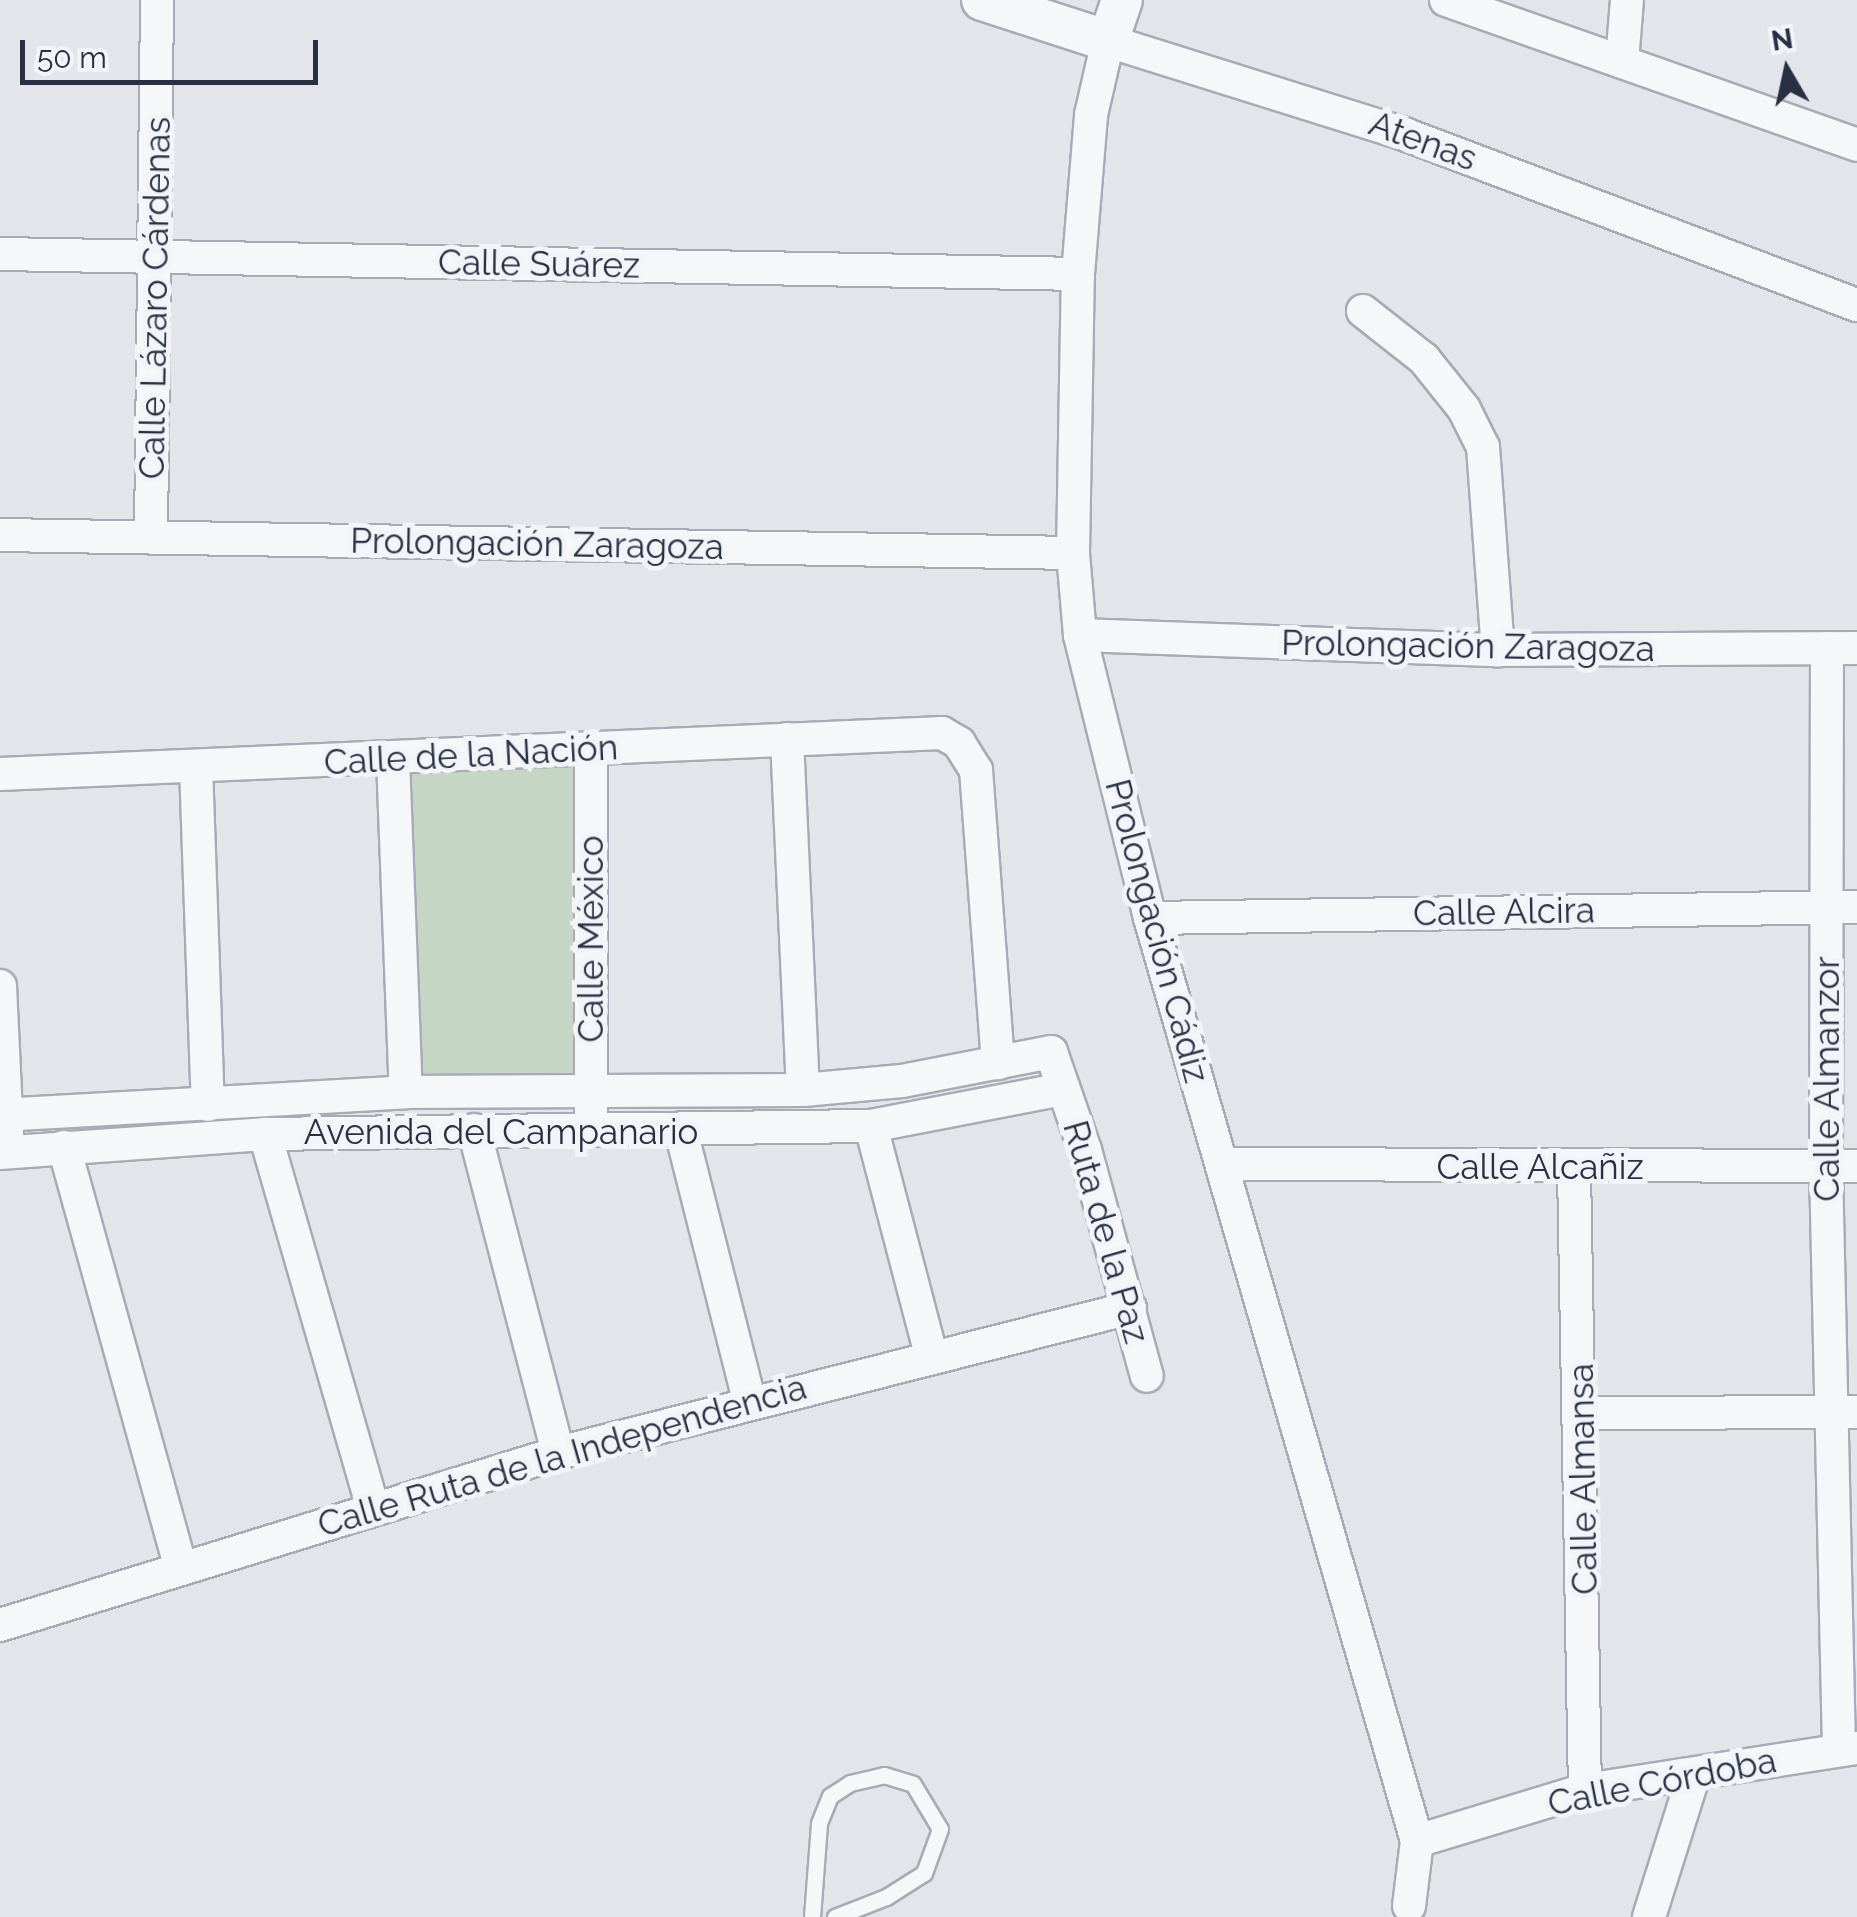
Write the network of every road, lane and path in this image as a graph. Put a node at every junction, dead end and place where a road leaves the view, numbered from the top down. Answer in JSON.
{"nodes":[{"id":1,"x":157,"y":0,"type":"edge"},
{"id":2,"x":982,"y":0,"type":"edge"},
{"id":3,"x":1122,"y":0,"type":"edge"},
{"id":4,"x":1446,"y":0,"type":"edge"},
{"id":5,"x":1627,"y":0,"type":"edge"},
{"id":6,"x":1108,"y":41,"type":"junction"},
{"id":7,"x":1622,"y":62,"type":"junction"},
{"id":8,"x":1857,"y":145,"type":"edge"},
{"id":9,"x":0,"y":254,"type":"edge"},
{"id":10,"x":158,"y":257,"type":"junction"},
{"id":11,"x":1078,"y":274,"type":"junction"},
{"id":12,"x":1857,"y":305,"type":"edge"},
{"id":13,"x":1363,"y":311,"type":"dead end"},
{"id":14,"x":0,"y":535,"type":"edge"},
{"id":15,"x":151,"y":537,"type":"junction"},
{"id":16,"x":1073,"y":553,"type":"junction"},
{"id":17,"x":1080,"y":635,"type":"junction"},
{"id":18,"x":1842,"y":648,"type":"edge"},
{"id":19,"x":1498,"y":650,"type":"junction"},
{"id":20,"x":787,"y":739,"type":"junction"},
{"id":21,"x":592,"y":750,"type":"junction"},
{"id":22,"x":393,"y":758,"type":"junction"},
{"id":23,"x":196,"y":766,"type":"junction"},
{"id":24,"x":0,"y":774,"type":"edge"},
{"id":25,"x":1842,"y":907,"type":"edge"},
{"id":26,"x":1150,"y":918,"type":"junction"},
{"id":27,"x":0,"y":986,"type":"edge"},
{"id":28,"x":998,"y":1063,"type":"junction"},
{"id":29,"x":1063,"y":1088,"type":"junction"},
{"id":30,"x":803,"y":1090,"type":"junction"},
{"id":31,"x":406,"y":1092,"type":"junction"},
{"id":32,"x":591,"y":1094,"type":"junction"},
{"id":33,"x":1001,"y":1100,"type":"joint"},
{"id":34,"x":208,"y":1105,"type":"junction"},
{"id":35,"x":4,"y":1115,"type":"edge"},
{"id":36,"x":871,"y":1126,"type":"junction"},
{"id":37,"x":591,"y":1127,"type":"junction"},
{"id":38,"x":474,"y":1130,"type":"junction"},
{"id":39,"x":681,"y":1131,"type":"junction"},
{"id":40,"x":265,"y":1134,"type":"junction"},
{"id":41,"x":64,"y":1147,"type":"junction"},
{"id":42,"x":3,"y":1153,"type":"edge"},
{"id":43,"x":1222,"y":1164,"type":"junction"},
{"id":44,"x":1841,"y":1166,"type":"edge"},
{"id":45,"x":1574,"y":1168,"type":"junction"},
{"id":46,"x":1130,"y":1308,"type":"junction"},
{"id":47,"x":931,"y":1355,"type":"junction"},
{"id":48,"x":1147,"y":1376,"type":"dead end"},
{"id":49,"x":749,"y":1400,"type":"junction"},
{"id":50,"x":1845,"y":1412,"type":"edge"},
{"id":51,"x":1584,"y":1414,"type":"junction"},
{"id":52,"x":558,"y":1453,"type":"junction"},
{"id":53,"x":373,"y":1508,"type":"junction"},
{"id":54,"x":180,"y":1565,"type":"junction"},
{"id":55,"x":0,"y":1625,"type":"edge"},
{"id":56,"x":1848,"y":1749,"type":"edge"},
{"id":57,"x":1694,"y":1774,"type":"junction"},
{"id":58,"x":1585,"y":1790,"type":"junction"},
{"id":59,"x":1417,"y":1841,"type":"junction"},
{"id":60,"x":1410,"y":1913,"type":"edge"},
{"id":61,"x":812,"y":1917,"type":"edge"},
{"id":62,"x":835,"y":1917,"type":"edge"},
{"id":63,"x":1648,"y":1917,"type":"edge"}],
"edges":[{"from":1,"to":10,"type":"street","name":"Calle Lázaro Cárdenas"},
{"from":2,"to":6,"type":"street","name":"Atenas"},
{"from":3,"to":6,"type":"street","name":"Prolongación Cádiz"},
{"from":4,"to":7,"type":"street"},
{"from":5,"to":7,"type":"street"},
{"from":6,"to":11,"type":"street","name":"Prolongación Cádiz"},
{"from":6,"to":12,"type":"street","name":"Atenas"},
{"from":7,"to":8,"type":"street"},
{"from":9,"to":10,"type":"street","name":"Calle Suárez"},
{"from":10,"to":11,"type":"street","name":"Calle Suárez"},
{"from":10,"to":15,"type":"street","name":"Calle Lázaro Cárdenas"},
{"from":11,"to":16,"type":"street","name":"Prolongación Cádiz"},
{"from":13,"to":19,"type":"street"},
{"from":14,"to":15,"type":"street","name":"Prolongación Zaragoza"},
{"from":15,"to":16,"type":"street","name":"Prolongación Zaragoza"},
{"from":16,"to":17,"type":"street","name":"Prolongación Cádiz"},
{"from":17,"to":19,"type":"street","name":"Prolongación Zaragoza"},
{"from":17,"to":26,"type":"street","name":"Prolongación Cádiz"},
{"from":18,"to":19,"type":"street","name":"Prolongación Zaragoza"},
{"from":18,"to":25,"type":"street","name":"Calle Almanzor"},
{"from":20,"to":21,"type":"street","name":"Calle de la Nación"},
{"from":20,"to":28,"type":"street","name":"Calle de la Nación"},
{"from":20,"to":30,"type":"street"},
{"from":21,"to":22,"type":"street","name":"Calle de la Nación"},
{"from":21,"to":32,"type":"street","name":"Calle México"},
{"from":22,"to":23,"type":"street","name":"Calle de la Nación"},
{"from":22,"to":31,"type":"street"},
{"from":23,"to":24,"type":"street","name":"Calle de la Nación"},
{"from":23,"to":34,"type":"street"},
{"from":25,"to":26,"type":"street","name":"Calle Alcira"},
{"from":25,"to":44,"type":"street","name":"Calle Almanzor"},
{"from":26,"to":43,"type":"street","name":"Prolongación Cádiz"},
{"from":27,"to":35,"type":"street"},
{"from":28,"to":29,"type":"street","name":"Ruta de la Paz"},
{"from":28,"to":30,"type":"street","name":"Avenida del Campanario"},
{"from":29,"to":33,"type":"street","name":"Ruta de la Paz"},
{"from":29,"to":46,"type":"street","name":"Ruta de la Paz"},
{"from":30,"to":32,"type":"street","name":"Avenida del Campanario"},
{"from":31,"to":32,"type":"street","name":"Avenida del Campanario"},
{"from":31,"to":34,"type":"street","name":"Avenida del Campanario"},
{"from":32,"to":37,"type":"street","name":"Calle México"},
{"from":33,"to":36,"type":"street","name":"Avenida del Campanario"},
{"from":34,"to":35,"type":"street","name":"Avenida del Campanario"},
{"from":35,"to":42,"type":"street"},
{"from":36,"to":39,"type":"street","name":"Avenida del Campanario"},
{"from":36,"to":47,"type":"street"},
{"from":37,"to":38,"type":"street","name":"Avenida del Campanario"},
{"from":37,"to":39,"type":"street","name":"Avenida del Campanario"},
{"from":38,"to":40,"type":"street","name":"Avenida del Campanario"},
{"from":38,"to":52,"type":"street"},
{"from":39,"to":49,"type":"street"},
{"from":40,"to":41,"type":"street","name":"Avenida del Campanario"},
{"from":40,"to":53,"type":"street"},
{"from":41,"to":42,"type":"street","name":"Avenida del Campanario"},
{"from":41,"to":54,"type":"street"},
{"from":43,"to":45,"type":"street","name":"Calle Alcañiz"},
{"from":43,"to":59,"type":"street","name":"Prolongación Cádiz"},
{"from":44,"to":45,"type":"street","name":"Calle Alcañiz"},
{"from":44,"to":50,"type":"street","name":"Calle Almanzor"},
{"from":45,"to":51,"type":"street","name":"Calle Almansa"},
{"from":46,"to":47,"type":"street","name":"Calle Ruta de la Independencia"},
{"from":46,"to":48,"type":"street","name":"Ruta de la Paz"},
{"from":47,"to":49,"type":"street","name":"Calle Ruta de la Independencia"},
{"from":49,"to":52,"type":"street","name":"Calle Ruta de la Independencia"},
{"from":50,"to":51,"type":"street"},
{"from":50,"to":56,"type":"street","name":"Calle Almanzor"},
{"from":51,"to":58,"type":"street","name":"Calle Almansa"},
{"from":52,"to":53,"type":"street","name":"Calle Ruta de la Independencia"},
{"from":53,"to":54,"type":"street","name":"Calle Ruta de la Independencia"},
{"from":54,"to":55,"type":"street","name":"Calle Ruta de la Independencia"},
{"from":56,"to":57,"type":"street","name":"Calle Córdoba"},
{"from":57,"to":58,"type":"street","name":"Calle Córdoba"},
{"from":57,"to":63,"type":"street"},
{"from":58,"to":59,"type":"street","name":"Calle Córdoba"},
{"from":59,"to":60,"type":"street"},
{"from":61,"to":62,"type":"lane"}]}
